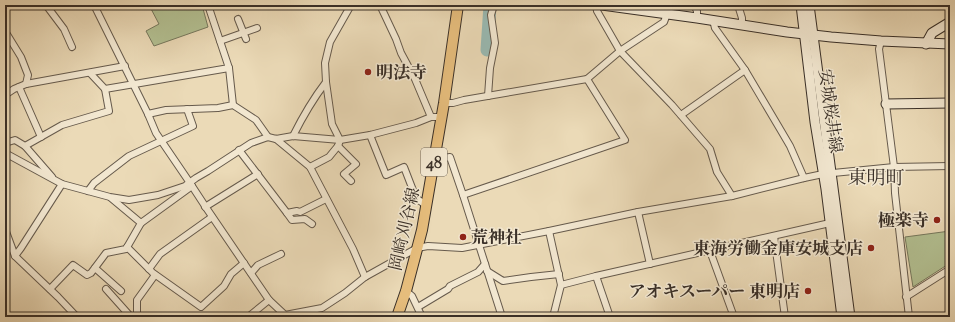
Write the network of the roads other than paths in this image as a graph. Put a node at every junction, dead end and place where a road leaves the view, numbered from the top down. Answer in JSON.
{"nodes":[{"id":1,"x":46,"y":5,"type":"edge"},
{"id":2,"x":94,"y":5,"type":"edge"},
{"id":3,"x":208,"y":5,"type":"edge"},
{"id":4,"x":352,"y":5,"type":"edge"},
{"id":5,"x":380,"y":5,"type":"edge"},
{"id":6,"x":458,"y":5,"type":"edge"},
{"id":7,"x":494,"y":5,"type":"edge"},
{"id":8,"x":596,"y":5,"type":"edge"},
{"id":9,"x":602,"y":5,"type":"edge"},
{"id":10,"x":694,"y":5,"type":"edge"},
{"id":11,"x":738,"y":5,"type":"edge"},
{"id":12,"x":800,"y":5,"type":"edge"},
{"id":13,"x":810,"y":5,"type":"edge"},
{"id":14,"x":667,"y":14,"type":"junction"},
{"id":15,"x":697,"y":18,"type":"junction"},
{"id":16,"x":238,"y":19,"type":"dead end"},
{"id":17,"x":713,"y":20,"type":"junction"},
{"id":18,"x":950,"y":22,"type":"edge"},
{"id":19,"x":742,"y":25,"type":"junction"},
{"id":20,"x":257,"y":28,"type":"dead end"},
{"id":21,"x":5,"y":30,"type":"edge"},
{"id":22,"x":804,"y":34,"type":"junction"},
{"id":23,"x":814,"y":34,"type":"junction"},
{"id":24,"x":245,"y":36,"type":"junction"},
{"id":25,"x":220,"y":41,"type":"junction"},
{"id":26,"x":881,"y":41,"type":"junction"},
{"id":27,"x":926,"y":44,"type":"junction"},
{"id":28,"x":950,"y":44,"type":"edge"},
{"id":29,"x":72,"y":47,"type":"dead end"},
{"id":30,"x":620,"y":51,"type":"junction"},
{"id":31,"x":124,"y":66,"type":"junction"},
{"id":32,"x":229,"y":68,"type":"junction"},
{"id":33,"x":745,"y":70,"type":"junction"},
{"id":34,"x":90,"y":73,"type":"junction"},
{"id":35,"x":587,"y":79,"type":"junction"},
{"id":36,"x":326,"y":82,"type":"junction"},
{"id":37,"x":26,"y":84,"type":"junction"},
{"id":38,"x":133,"y":84,"type":"junction"},
{"id":39,"x":19,"y":87,"type":"junction"},
{"id":40,"x":105,"y":89,"type":"junction"},
{"id":41,"x":5,"y":95,"type":"edge"},
{"id":42,"x":488,"y":96,"type":"junction"},
{"id":43,"x":444,"y":103,"type":"junction"},
{"id":44,"x":950,"y":103,"type":"edge"},
{"id":45,"x":886,"y":104,"type":"junction"},
{"id":46,"x":233,"y":105,"type":"junction"},
{"id":47,"x":187,"y":109,"type":"junction"},
{"id":48,"x":148,"y":114,"type":"junction"},
{"id":49,"x":681,"y":115,"type":"junction"},
{"id":50,"x":436,"y":117,"type":"junction"},
{"id":51,"x":370,"y":135,"type":"junction"},
{"id":52,"x":293,"y":136,"type":"junction"},
{"id":53,"x":41,"y":137,"type":"junction"},
{"id":54,"x":268,"y":137,"type":"junction"},
{"id":55,"x":276,"y":139,"type":"junction"},
{"id":56,"x":162,"y":141,"type":"junction"},
{"id":57,"x":5,"y":143,"type":"edge"},
{"id":58,"x":339,"y":143,"type":"junction"},
{"id":59,"x":25,"y":146,"type":"junction"},
{"id":60,"x":239,"y":150,"type":"junction"},
{"id":61,"x":5,"y":153,"type":"edge"},
{"id":62,"x":434,"y":159,"type":"junction"},
{"id":63,"x":950,"y":166,"type":"edge"},
{"id":64,"x":310,"y":167,"type":"junction"},
{"id":65,"x":894,"y":167,"type":"junction"},
{"id":66,"x":827,"y":173,"type":"junction"},
{"id":67,"x":258,"y":174,"type":"junction"},
{"id":68,"x":804,"y":178,"type":"junction"},
{"id":69,"x":54,"y":180,"type":"junction"},
{"id":70,"x":351,"y":181,"type":"dead end"},
{"id":71,"x":62,"y":184,"type":"junction"},
{"id":72,"x":191,"y":184,"type":"junction"},
{"id":73,"x":88,"y":191,"type":"junction"},
{"id":74,"x":463,"y":195,"type":"junction"},
{"id":75,"x":732,"y":196,"type":"junction"},
{"id":76,"x":110,"y":197,"type":"junction"},
{"id":77,"x":326,"y":199,"type":"junction"},
{"id":78,"x":205,"y":206,"type":"junction"},
{"id":79,"x":427,"y":206,"type":"junction"},
{"id":80,"x":638,"y":212,"type":"junction"},
{"id":81,"x":287,"y":213,"type":"junction"},
{"id":82,"x":212,"y":217,"type":"junction"},
{"id":83,"x":141,"y":223,"type":"junction"},
{"id":84,"x":312,"y":224,"type":"dead end"},
{"id":85,"x":830,"y":224,"type":"junction"},
{"id":86,"x":5,"y":229,"type":"edge"},
{"id":87,"x":549,"y":232,"type":"junction"},
{"id":88,"x":774,"y":236,"type":"junction"},
{"id":89,"x":479,"y":245,"type":"junction"},
{"id":90,"x":127,"y":247,"type":"junction"},
{"id":91,"x":417,"y":248,"type":"junction"},
{"id":92,"x":710,"y":250,"type":"junction"},
{"id":93,"x":282,"y":254,"type":"dead end"},
{"id":94,"x":15,"y":256,"type":"junction"},
{"id":95,"x":244,"y":263,"type":"junction"},
{"id":96,"x":485,"y":264,"type":"junction"},
{"id":97,"x":650,"y":264,"type":"junction"},
{"id":98,"x":94,"y":268,"type":"junction"},
{"id":99,"x":950,"y":269,"type":"edge"},
{"id":100,"x":149,"y":270,"type":"junction"},
{"id":101,"x":487,"y":270,"type":"junction"},
{"id":102,"x":251,"y":273,"type":"junction"},
{"id":103,"x":559,"y":274,"type":"junction"},
{"id":104,"x":155,"y":275,"type":"junction"},
{"id":105,"x":365,"y":276,"type":"junction"},
{"id":106,"x":596,"y":276,"type":"junction"},
{"id":107,"x":561,"y":285,"type":"junction"},
{"id":108,"x":50,"y":289,"type":"junction"},
{"id":109,"x":106,"y":289,"type":"dead end"},
{"id":110,"x":121,"y":291,"type":"dead end"},
{"id":111,"x":406,"y":291,"type":"junction"},
{"id":112,"x":906,"y":297,"type":"junction"},
{"id":113,"x":270,"y":300,"type":"junction"},
{"id":114,"x":418,"y":307,"type":"junction"},
{"id":115,"x":285,"y":316,"type":"edge"},
{"id":116,"x":77,"y":317,"type":"edge"},
{"id":117,"x":131,"y":317,"type":"edge"},
{"id":118,"x":137,"y":317,"type":"edge"},
{"id":119,"x":248,"y":317,"type":"edge"},
{"id":120,"x":397,"y":317,"type":"edge"},
{"id":121,"x":422,"y":317,"type":"edge"},
{"id":122,"x":502,"y":317,"type":"edge"},
{"id":123,"x":554,"y":317,"type":"edge"},
{"id":124,"x":610,"y":317,"type":"edge"},
{"id":125,"x":734,"y":317,"type":"edge"},
{"id":126,"x":785,"y":317,"type":"edge"},
{"id":127,"x":842,"y":317,"type":"edge"},
{"id":128,"x":850,"y":317,"type":"edge"},
{"id":129,"x":909,"y":317,"type":"edge"}],
"edges":[{"from":1,"to":29,"type":"street"},
{"from":2,"to":31,"type":"street"},
{"from":3,"to":25,"type":"street"},
{"from":4,"to":36,"type":"street"},
{"from":5,"to":50,"type":"street"},
{"from":6,"to":43,"type":"main road","name":"岡崎刈谷線","number":"48"},
{"from":7,"to":42,"type":"street"},
{"from":8,"to":30,"type":"street"},
{"from":9,"to":14,"type":"main road"},
{"from":10,"to":15,"type":"street"},
{"from":11,"to":19,"type":"street"},
{"from":12,"to":22,"type":"main road","name":"安城桜井線"},
{"from":13,"to":23,"type":"main road","name":"安城桜井線"},
{"from":14,"to":15,"type":"main road"},
{"from":14,"to":30,"type":"street"},
{"from":15,"to":17,"type":"main road"},
{"from":16,"to":24,"type":"street"},
{"from":17,"to":19,"type":"main road"},
{"from":17,"to":33,"type":"street"},
{"from":18,"to":27,"type":"main road"},
{"from":19,"to":22,"type":"main road"},
{"from":20,"to":24,"type":"street"},
{"from":21,"to":37,"type":"street"},
{"from":22,"to":23,"type":"main road"},
{"from":22,"to":66,"type":"main road","name":"安城桜井線"},
{"from":23,"to":26,"type":"main road"},
{"from":23,"to":66,"type":"main road","name":"安城桜井線"},
{"from":24,"to":25,"type":"street"},
{"from":25,"to":32,"type":"street"},
{"from":26,"to":27,"type":"main road"},
{"from":26,"to":45,"type":"street"},
{"from":27,"to":28,"type":"main road"},
{"from":30,"to":35,"type":"street"},
{"from":30,"to":49,"type":"street"},
{"from":31,"to":34,"type":"street"},
{"from":31,"to":38,"type":"street"},
{"from":32,"to":38,"type":"street"},
{"from":32,"to":46,"type":"street"},
{"from":33,"to":49,"type":"street"},
{"from":33,"to":68,"type":"street"},
{"from":34,"to":37,"type":"street"},
{"from":34,"to":40,"type":"street"},
{"from":35,"to":42,"type":"street"},
{"from":35,"to":74,"type":"street"},
{"from":36,"to":52,"type":"street"},
{"from":36,"to":58,"type":"street"},
{"from":37,"to":39,"type":"street"},
{"from":38,"to":40,"type":"street"},
{"from":38,"to":48,"type":"street"},
{"from":39,"to":41,"type":"street"},
{"from":39,"to":53,"type":"street"},
{"from":40,"to":53,"type":"street"},
{"from":42,"to":43,"type":"street"},
{"from":43,"to":50,"type":"main road","name":"岡崎刈谷線","number":"48"},
{"from":44,"to":45,"type":"main road"},
{"from":45,"to":65,"type":"street"},
{"from":46,"to":47,"type":"street"},
{"from":46,"to":54,"type":"street"},
{"from":47,"to":48,"type":"street"},
{"from":47,"to":56,"type":"street"},
{"from":48,"to":56,"type":"street"},
{"from":49,"to":75,"type":"street"},
{"from":50,"to":51,"type":"street"},
{"from":50,"to":62,"type":"main road","name":"岡崎刈谷線","number":"48"},
{"from":51,"to":58,"type":"street"},
{"from":51,"to":79,"type":"street"},
{"from":52,"to":55,"type":"street"},
{"from":52,"to":58,"type":"street"},
{"from":53,"to":59,"type":"street"},
{"from":54,"to":55,"type":"street"},
{"from":54,"to":60,"type":"street"},
{"from":55,"to":64,"type":"street"},
{"from":56,"to":72,"type":"street"},
{"from":56,"to":73,"type":"street"},
{"from":57,"to":59,"type":"street"},
{"from":58,"to":64,"type":"street"},
{"from":58,"to":70,"type":"street"},
{"from":59,"to":69,"type":"street"},
{"from":60,"to":67,"type":"street"},
{"from":60,"to":72,"type":"street"},
{"from":61,"to":69,"type":"street"},
{"from":62,"to":74,"type":"street"},
{"from":62,"to":79,"type":"main road","name":"岡崎刈谷線","number":"48"},
{"from":63,"to":65,"type":"street"},
{"from":64,"to":77,"type":"street"},
{"from":65,"to":66,"type":"street"},
{"from":65,"to":112,"type":"street"},
{"from":66,"to":68,"type":"street"},
{"from":66,"to":85,"type":"main road","name":"安城桜井線"},
{"from":66,"to":128,"type":"main road","name":"安城桜井線"},
{"from":67,"to":78,"type":"street"},
{"from":67,"to":81,"type":"street"},
{"from":68,"to":75,"type":"street"},
{"from":69,"to":71,"type":"street"},
{"from":71,"to":73,"type":"street"},
{"from":71,"to":94,"type":"street"},
{"from":72,"to":76,"type":"street"},
{"from":72,"to":78,"type":"street"},
{"from":72,"to":83,"type":"street"},
{"from":73,"to":76,"type":"street"},
{"from":74,"to":89,"type":"street"},
{"from":75,"to":80,"type":"street"},
{"from":76,"to":83,"type":"street"},
{"from":77,"to":81,"type":"street"},
{"from":77,"to":105,"type":"street"},
{"from":78,"to":82,"type":"street"},
{"from":79,"to":91,"type":"main road","name":"岡崎刈谷線","number":"48"},
{"from":80,"to":87,"type":"street"},
{"from":80,"to":97,"type":"street"},
{"from":81,"to":84,"type":"street"},
{"from":82,"to":95,"type":"street"},
{"from":82,"to":100,"type":"street"},
{"from":83,"to":90,"type":"street"},
{"from":85,"to":88,"type":"street"},
{"from":85,"to":127,"type":"main road","name":"安城桜井線"},
{"from":86,"to":94,"type":"street"},
{"from":87,"to":89,"type":"street"},
{"from":87,"to":103,"type":"street"},
{"from":88,"to":92,"type":"street"},
{"from":88,"to":126,"type":"street"},
{"from":89,"to":91,"type":"street"},
{"from":89,"to":96,"type":"street"},
{"from":90,"to":98,"type":"street"},
{"from":90,"to":100,"type":"street"},
{"from":91,"to":105,"type":"street"},
{"from":91,"to":111,"type":"main road","name":"岡崎刈谷線","number":"48"},
{"from":92,"to":97,"type":"street"},
{"from":92,"to":125,"type":"street"},
{"from":93,"to":102,"type":"street"},
{"from":94,"to":108,"type":"street"},
{"from":95,"to":102,"type":"street"},
{"from":95,"to":104,"type":"street"},
{"from":96,"to":101,"type":"street"},
{"from":96,"to":114,"type":"street"},
{"from":97,"to":106,"type":"street"},
{"from":98,"to":108,"type":"street"},
{"from":98,"to":110,"type":"street"},
{"from":99,"to":112,"type":"street"},
{"from":100,"to":104,"type":"street"},
{"from":101,"to":103,"type":"street"},
{"from":101,"to":122,"type":"street"},
{"from":102,"to":113,"type":"street"},
{"from":103,"to":107,"type":"street"},
{"from":104,"to":118,"type":"street"},
{"from":105,"to":115,"type":"street"},
{"from":106,"to":107,"type":"street"},
{"from":106,"to":124,"type":"street"},
{"from":107,"to":123,"type":"street"},
{"from":108,"to":116,"type":"street"},
{"from":109,"to":117,"type":"street"},
{"from":111,"to":114,"type":"street"},
{"from":111,"to":120,"type":"main road","name":"岡崎刈谷線","number":"48"},
{"from":112,"to":129,"type":"street"},
{"from":113,"to":115,"type":"street"},
{"from":113,"to":119,"type":"street"},
{"from":114,"to":121,"type":"street"}]}
